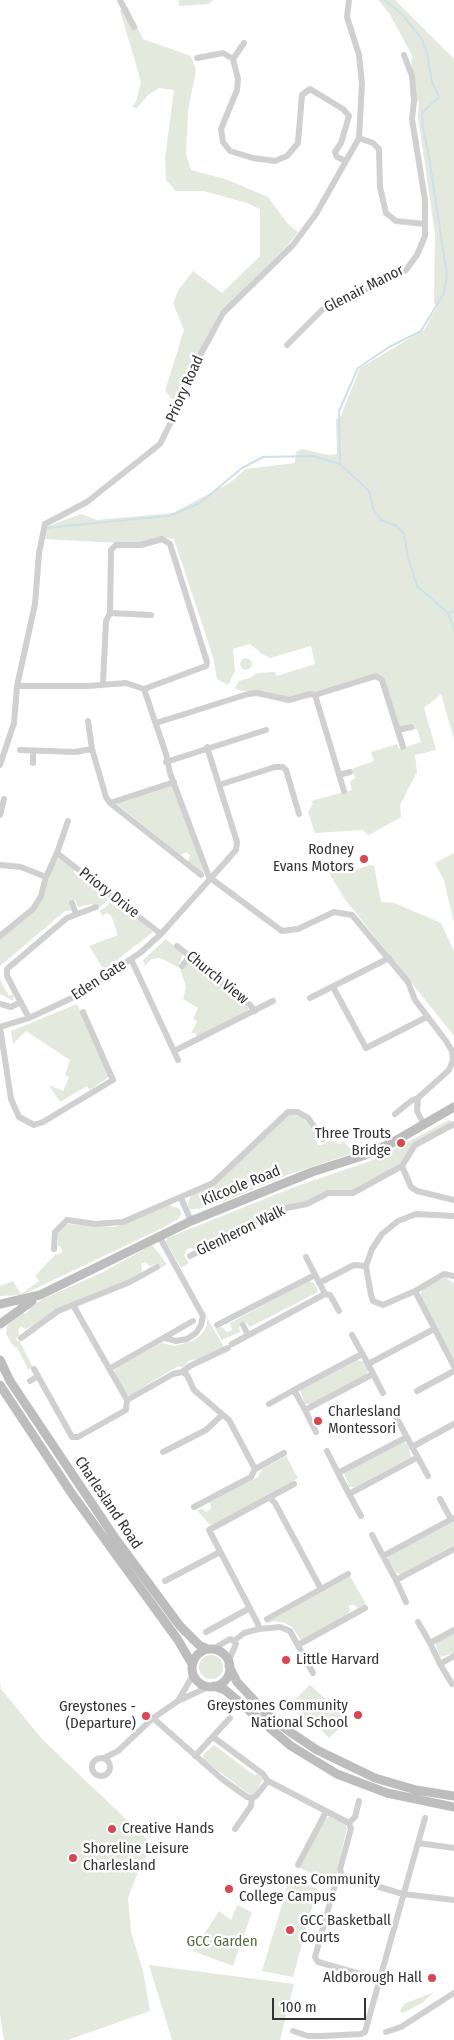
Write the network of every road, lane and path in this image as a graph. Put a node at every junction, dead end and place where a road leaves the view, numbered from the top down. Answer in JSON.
{"nodes":[{"id":1,"x":120,"y":0,"type":"edge"},
{"id":2,"x":349,"y":0,"type":"edge"},
{"id":3,"x":134,"y":27,"type":"dead end"},
{"id":4,"x":244,"y":44,"type":"dead end"},
{"id":5,"x":404,"y":55,"type":"dead end"},
{"id":6,"x":197,"y":58,"type":"dead end"},
{"id":7,"x":233,"y":59,"type":"junction"},
{"id":8,"x":360,"y":138,"type":"junction"},
{"id":9,"x":346,"y":161,"type":"junction"},
{"id":10,"x":425,"y":224,"type":"junction"},
{"id":11,"x":286,"y":345,"type":"dead end"},
{"id":12,"x":110,"y":613,"type":"junction"},
{"id":13,"x":151,"y":615,"type":"dead end"},
{"id":14,"x":104,"y":683,"type":"junction"},
{"id":15,"x":17,"y":686,"type":"junction"},
{"id":16,"x":144,"y":689,"type":"junction"},
{"id":17,"x":315,"y":695,"type":"junction"},
{"id":18,"x":88,"y":721,"type":"dead end"},
{"id":19,"x":156,"y":723,"type":"junction"},
{"id":20,"x":411,"y":727,"type":"dead end"},
{"id":21,"x":266,"y":730,"type":"dead end"},
{"id":22,"x":398,"y":730,"type":"junction"},
{"id":23,"x":207,"y":747,"type":"junction"},
{"id":24,"x":403,"y":747,"type":"dead end"},
{"id":25,"x":20,"y":750,"type":"dead end"},
{"id":26,"x":34,"y":750,"type":"junction"},
{"id":27,"x":92,"y":750,"type":"junction"},
{"id":28,"x":166,"y":762,"type":"junction"},
{"id":29,"x":33,"y":763,"type":"dead end"},
{"id":30,"x":0,"y":765,"type":"edge"},
{"id":31,"x":350,"y":772,"type":"dead end"},
{"id":32,"x":339,"y":775,"type":"junction"},
{"id":33,"x":174,"y":782,"type":"junction"},
{"id":34,"x":218,"y":785,"type":"junction"},
{"id":35,"x":344,"y":791,"type":"dead end"},
{"id":36,"x":4,"y":799,"type":"dead end"},
{"id":37,"x":110,"y":803,"type":"junction"},
{"id":38,"x":299,"y":814,"type":"dead end"},
{"id":39,"x":0,"y":815,"type":"edge"},
{"id":40,"x":68,"y":821,"type":"dead end"},
{"id":41,"x":58,"y":853,"type":"junction"},
{"id":42,"x":0,"y":865,"type":"edge"},
{"id":43,"x":201,"y":876,"type":"dead end"},
{"id":44,"x":46,"y":877,"type":"junction"},
{"id":45,"x":209,"y":877,"type":"junction"},
{"id":46,"x":72,"y":903,"type":"dead end"},
{"id":47,"x":96,"y":907,"type":"dead end"},
{"id":48,"x":76,"y":914,"type":"junction"},
{"id":49,"x":161,"y":934,"type":"junction"},
{"id":50,"x":0,"y":936,"type":"edge"},
{"id":51,"x":177,"y":946,"type":"dead end"},
{"id":52,"x":190,"y":956,"type":"junction"},
{"id":53,"x":390,"y":958,"type":"junction"},
{"id":54,"x":131,"y":959,"type":"junction"},
{"id":55,"x":182,"y":966,"type":"dead end"},
{"id":56,"x":333,"y":987,"type":"junction"},
{"id":57,"x":310,"y":998,"type":"dead end"},
{"id":58,"x":274,"y":1001,"type":"dead end"},
{"id":59,"x":21,"y":1002,"type":"junction"},
{"id":60,"x":0,"y":1004,"type":"edge"},
{"id":61,"x":255,"y":1011,"type":"junction"},
{"id":62,"x":83,"y":1012,"type":"dead end"},
{"id":63,"x":427,"y":1017,"type":"junction"},
{"id":64,"x":29,"y":1018,"type":"junction"},
{"id":65,"x":0,"y":1027,"type":"edge"},
{"id":66,"x":174,"y":1051,"type":"junction"},
{"id":67,"x":178,"y":1060,"type":"dead end"},
{"id":68,"x":418,"y":1098,"type":"junction"},
{"id":69,"x":454,"y":1108,"type":"edge"},
{"id":70,"x":395,"y":1114,"type":"dead end"},
{"id":71,"x":454,"y":1124,"type":"edge"},
{"id":72,"x":424,"y":1126,"type":"junction"},
{"id":73,"x":322,"y":1139,"type":"dead end"},
{"id":74,"x":402,"y":1166,"type":"junction"},
{"id":75,"x":181,"y":1198,"type":"junction"},
{"id":76,"x":454,"y":1200,"type":"edge"},
{"id":77,"x":454,"y":1216,"type":"edge"},
{"id":78,"x":191,"y":1221,"type":"junction"},
{"id":79,"x":159,"y":1236,"type":"junction"},
{"id":80,"x":54,"y":1249,"type":"dead end"},
{"id":81,"x":190,"y":1256,"type":"dead end"},
{"id":82,"x":306,"y":1257,"type":"dead end"},
{"id":83,"x":144,"y":1262,"type":"dead end"},
{"id":84,"x":366,"y":1266,"type":"junction"},
{"id":85,"x":157,"y":1267,"type":"dead end"},
{"id":86,"x":149,"y":1270,"type":"junction"},
{"id":87,"x":315,"y":1274,"type":"junction"},
{"id":88,"x":454,"y":1276,"type":"edge"},
{"id":89,"x":319,"y":1284,"type":"junction"},
{"id":90,"x":415,"y":1291,"type":"junction"},
{"id":91,"x":325,"y":1294,"type":"junction"},
{"id":92,"x":40,"y":1295,"type":"junction"},
{"id":93,"x":0,"y":1304,"type":"edge"},
{"id":94,"x":73,"y":1305,"type":"junction"},
{"id":95,"x":339,"y":1311,"type":"dead end"},
{"id":96,"x":193,"y":1321,"type":"dead end"},
{"id":97,"x":0,"y":1324,"type":"edge"},
{"id":98,"x":243,"y":1325,"type":"dead end"},
{"id":99,"x":217,"y":1326,"type":"dead end"},
{"id":100,"x":434,"y":1329,"type":"junction"},
{"id":101,"x":248,"y":1335,"type":"junction"},
{"id":102,"x":352,"y":1335,"type":"dead end"},
{"id":103,"x":21,"y":1338,"type":"dead end"},
{"id":104,"x":165,"y":1338,"type":"junction"},
{"id":105,"x":362,"y":1354,"type":"junction"},
{"id":106,"x":0,"y":1360,"type":"edge"},
{"id":107,"x":368,"y":1364,"type":"junction"},
{"id":108,"x":454,"y":1366,"type":"edge"},
{"id":109,"x":34,"y":1369,"type":"dead end"},
{"id":110,"x":109,"y":1369,"type":"junction"},
{"id":111,"x":454,"y":1370,"type":"edge"},
{"id":112,"x":182,"y":1372,"type":"junction"},
{"id":113,"x":373,"y":1374,"type":"junction"},
{"id":114,"x":38,"y":1376,"type":"junction"},
{"id":115,"x":30,"y":1381,"type":"dead end"},
{"id":116,"x":0,"y":1385,"type":"edge"},
{"id":117,"x":294,"y":1390,"type":"junction"},
{"id":118,"x":417,"y":1391,"type":"dead end"},
{"id":119,"x":383,"y":1393,"type":"dead end"},
{"id":120,"x":126,"y":1400,"type":"junction"},
{"id":121,"x":269,"y":1404,"type":"dead end"},
{"id":122,"x":305,"y":1410,"type":"junction"},
{"id":123,"x":222,"y":1415,"type":"junction"},
{"id":124,"x":396,"y":1417,"type":"dead end"},
{"id":125,"x":454,"y":1424,"type":"edge"},
{"id":126,"x":316,"y":1432,"type":"dead end"},
{"id":127,"x":407,"y":1437,"type":"junction"},
{"id":128,"x":412,"y":1447,"type":"junction"},
{"id":129,"x":326,"y":1451,"type":"dead end"},
{"id":130,"x":163,"y":1452,"type":"dead end"},
{"id":131,"x":284,"y":1453,"type":"dead end"},
{"id":132,"x":418,"y":1457,"type":"junction"},
{"id":133,"x":255,"y":1469,"type":"junction"},
{"id":134,"x":338,"y":1473,"type":"junction"},
{"id":135,"x":428,"y":1476,"type":"dead end"},
{"id":136,"x":294,"y":1484,"type":"dead end"},
{"id":137,"x":349,"y":1494,"type":"junction"},
{"id":138,"x":270,"y":1498,"type":"junction"},
{"id":139,"x":440,"y":1500,"type":"dead end"},
{"id":140,"x":194,"y":1507,"type":"dead end"},
{"id":141,"x":361,"y":1516,"type":"dead end"},
{"id":142,"x":453,"y":1519,"type":"edge"},
{"id":143,"x":372,"y":1535,"type":"dead end"},
{"id":144,"x":454,"y":1549,"type":"edge"},
{"id":145,"x":220,"y":1552,"type":"junction"},
{"id":146,"x":383,"y":1556,"type":"junction"},
{"id":147,"x":348,"y":1574,"type":"dead end"},
{"id":148,"x":396,"y":1580,"type":"junction"},
{"id":149,"x":165,"y":1581,"type":"dead end"},
{"id":150,"x":321,"y":1589,"type":"junction"},
{"id":151,"x":406,"y":1602,"type":"dead end"},
{"id":152,"x":250,"y":1608,"type":"junction"},
{"id":153,"x":364,"y":1608,"type":"dead end"},
{"id":154,"x":267,"y":1619,"type":"dead end"},
{"id":155,"x":418,"y":1622,"type":"dead end"},
{"id":156,"x":259,"y":1629,"type":"junction"},
{"id":157,"x":454,"y":1630,"type":"edge"},
{"id":158,"x":206,"y":1632,"type":"dead end"},
{"id":159,"x":234,"y":1641,"type":"junction"},
{"id":160,"x":430,"y":1643,"type":"junction"},
{"id":161,"x":298,"y":1645,"type":"junction"},
{"id":162,"x":211,"y":1649,"type":"junction"},
{"id":163,"x":454,"y":1656,"type":"edge"},
{"id":164,"x":192,"y":1664,"type":"junction"},
{"id":165,"x":229,"y":1664,"type":"junction"},
{"id":166,"x":440,"y":1664,"type":"junction"},
{"id":167,"x":313,"y":1673,"type":"dead end"},
{"id":168,"x":193,"y":1675,"type":"junction"},
{"id":169,"x":452,"y":1684,"type":"dead end"},
{"id":170,"x":211,"y":1687,"type":"junction"},
{"id":171,"x":178,"y":1701,"type":"junction"},
{"id":172,"x":153,"y":1718,"type":"junction"},
{"id":173,"x":230,"y":1718,"type":"dead end"},
{"id":174,"x":214,"y":1737,"type":"junction"},
{"id":175,"x":118,"y":1751,"type":"junction"},
{"id":176,"x":195,"y":1756,"type":"junction"},
{"id":177,"x":104,"y":1758,"type":"junction"},
{"id":178,"x":111,"y":1766,"type":"junction"},
{"id":179,"x":268,"y":1781,"type":"junction"},
{"id":180,"x":454,"y":1796,"type":"edge"},
{"id":181,"x":252,"y":1798,"type":"junction"},
{"id":182,"x":359,"y":1801,"type":"dead end"},
{"id":183,"x":454,"y":1807,"type":"edge"},
{"id":184,"x":326,"y":1812,"type":"junction"},
{"id":185,"x":425,"y":1818,"type":"dead end"},
{"id":186,"x":349,"y":1823,"type":"junction"},
{"id":187,"x":235,"y":1829,"type":"dead end"},
{"id":188,"x":418,"y":1842,"type":"junction"},
{"id":189,"x":454,"y":1848,"type":"edge"},
{"id":190,"x":298,"y":1865,"type":"dead end"},
{"id":191,"x":342,"y":1876,"type":"junction"},
{"id":192,"x":402,"y":1894,"type":"junction"},
{"id":193,"x":454,"y":1900,"type":"edge"},
{"id":194,"x":378,"y":1979,"type":"junction"},
{"id":195,"x":454,"y":1993,"type":"edge"},
{"id":196,"x":293,"y":2031,"type":"dead end"},
{"id":197,"x":386,"y":2032,"type":"dead end"}],
"edges":[{"from":1,"to":3,"type":"street"},
{"from":2,"to":8,"type":"street","name":"Priory Road"},
{"from":4,"to":7,"type":"street"},
{"from":5,"to":10,"type":"street","name":"Glenair Manor"},
{"from":6,"to":7,"type":"street"},
{"from":7,"to":9,"type":"street"},
{"from":8,"to":9,"type":"street","name":"Priory Road"},
{"from":8,"to":10,"type":"street"},
{"from":9,"to":15,"type":"street","name":"Priory Road"},
{"from":10,"to":11,"type":"street","name":"Glenair Manor"},
{"from":12,"to":13,"type":"street"},
{"from":12,"to":14,"type":"street"},
{"from":12,"to":16,"type":"street"},
{"from":14,"to":15,"type":"street"},
{"from":14,"to":16,"type":"street"},
{"from":15,"to":30,"type":"street","name":"Priory Road"},
{"from":16,"to":19,"type":"street"},
{"from":17,"to":19,"type":"street"},
{"from":17,"to":22,"type":"street"},
{"from":17,"to":32,"type":"street"},
{"from":18,"to":27,"type":"street"},
{"from":19,"to":28,"type":"street"},
{"from":20,"to":22,"type":"street"},
{"from":21,"to":23,"type":"street"},
{"from":22,"to":24,"type":"street"},
{"from":23,"to":28,"type":"street"},
{"from":23,"to":34,"type":"street"},
{"from":25,"to":26,"type":"street"},
{"from":26,"to":27,"type":"street"},
{"from":26,"to":29,"type":"street"},
{"from":27,"to":37,"type":"street"},
{"from":28,"to":33,"type":"street"},
{"from":31,"to":32,"type":"street"},
{"from":32,"to":35,"type":"street"},
{"from":33,"to":37,"type":"street"},
{"from":33,"to":45,"type":"street"},
{"from":34,"to":38,"type":"street"},
{"from":34,"to":45,"type":"street","name":"Eden Gate"},
{"from":36,"to":39,"type":"street"},
{"from":37,"to":43,"type":"street"},
{"from":40,"to":41,"type":"street"},
{"from":41,"to":44,"type":"street"},
{"from":41,"to":49,"type":"street","name":"Priory Drive"},
{"from":42,"to":44,"type":"street"},
{"from":44,"to":50,"type":"street"},
{"from":45,"to":49,"type":"street","name":"Eden Gate"},
{"from":45,"to":53,"type":"street"},
{"from":46,"to":48,"type":"street"},
{"from":47,"to":48,"type":"street"},
{"from":48,"to":59,"type":"street"},
{"from":49,"to":54,"type":"street","name":"Eden Gate"},
{"from":51,"to":52,"type":"street","name":"Church View"},
{"from":52,"to":55,"type":"street"},
{"from":52,"to":61,"type":"street","name":"Church View"},
{"from":53,"to":56,"type":"street"},
{"from":53,"to":63,"type":"street"},
{"from":54,"to":64,"type":"street","name":"Eden Gate"},
{"from":54,"to":66,"type":"street"},
{"from":56,"to":57,"type":"street"},
{"from":56,"to":63,"type":"street"},
{"from":58,"to":61,"type":"street","name":"Church View"},
{"from":59,"to":60,"type":"street"},
{"from":59,"to":64,"type":"street"},
{"from":61,"to":66,"type":"street","name":"Church View"},
{"from":62,"to":65,"type":"street"},
{"from":63,"to":68,"type":"street"},
{"from":64,"to":65,"type":"street","name":"Eden Gate"},
{"from":66,"to":67,"type":"street"},
{"from":68,"to":70,"type":"street"},
{"from":68,"to":72,"type":"street"},
{"from":69,"to":72,"type":"main road","name":"Kilcoole Road"},
{"from":71,"to":74,"type":"street","name":"Glenheron Walk"},
{"from":72,"to":78,"type":"main road","name":"Kilcoole Road"},
{"from":73,"to":75,"type":"street"},
{"from":74,"to":76,"type":"street"},
{"from":74,"to":81,"type":"street","name":"Glenheron Walk"},
{"from":75,"to":78,"type":"street"},
{"from":75,"to":80,"type":"street"},
{"from":77,"to":84,"type":"street"},
{"from":78,"to":79,"type":"main road","name":"Kilcoole Road"},
{"from":79,"to":92,"type":"main road","name":"Kilcoole Road"},
{"from":79,"to":104,"type":"street"},
{"from":82,"to":87,"type":"street"},
{"from":83,"to":86,"type":"street"},
{"from":84,"to":89,"type":"street"},
{"from":84,"to":90,"type":"street"},
{"from":85,"to":86,"type":"street"},
{"from":86,"to":94,"type":"street"},
{"from":87,"to":89,"type":"street"},
{"from":87,"to":99,"type":"street"},
{"from":88,"to":90,"type":"street"},
{"from":89,"to":91,"type":"street"},
{"from":90,"to":100,"type":"street"},
{"from":91,"to":95,"type":"street"},
{"from":91,"to":101,"type":"street"},
{"from":92,"to":93,"type":"main road"},
{"from":92,"to":97,"type":"main road"},
{"from":94,"to":103,"type":"street"},
{"from":94,"to":110,"type":"street"},
{"from":96,"to":104,"type":"street"},
{"from":98,"to":101,"type":"street"},
{"from":100,"to":107,"type":"street"},
{"from":100,"to":108,"type":"street"},
{"from":101,"to":112,"type":"street"},
{"from":102,"to":105,"type":"street"},
{"from":104,"to":110,"type":"street"},
{"from":105,"to":107,"type":"street"},
{"from":105,"to":117,"type":"street"},
{"from":106,"to":162,"type":"main road","name":"Charlesland Road"},
{"from":107,"to":113,"type":"street"},
{"from":109,"to":114,"type":"street"},
{"from":110,"to":120,"type":"street"},
{"from":111,"to":118,"type":"street"},
{"from":112,"to":120,"type":"street"},
{"from":112,"to":123,"type":"street"},
{"from":113,"to":119,"type":"street"},
{"from":113,"to":122,"type":"street"},
{"from":114,"to":115,"type":"street"},
{"from":114,"to":120,"type":"street"},
{"from":116,"to":164,"type":"main road","name":"Charlesland Road"},
{"from":117,"to":121,"type":"street"},
{"from":117,"to":122,"type":"street"},
{"from":122,"to":126,"type":"street"},
{"from":123,"to":130,"type":"street"},
{"from":123,"to":133,"type":"street"},
{"from":124,"to":127,"type":"street"},
{"from":125,"to":128,"type":"street"},
{"from":127,"to":128,"type":"street"},
{"from":127,"to":134,"type":"street"},
{"from":128,"to":132,"type":"street"},
{"from":129,"to":134,"type":"street"},
{"from":131,"to":133,"type":"street"},
{"from":132,"to":135,"type":"street"},
{"from":132,"to":137,"type":"street"},
{"from":133,"to":140,"type":"street"},
{"from":134,"to":137,"type":"street"},
{"from":136,"to":138,"type":"street"},
{"from":137,"to":141,"type":"street"},
{"from":138,"to":145,"type":"street"},
{"from":138,"to":150,"type":"street"},
{"from":139,"to":142,"type":"street"},
{"from":142,"to":146,"type":"street"},
{"from":143,"to":146,"type":"street"},
{"from":144,"to":148,"type":"street"},
{"from":145,"to":149,"type":"street"},
{"from":145,"to":152,"type":"street"},
{"from":146,"to":148,"type":"street"},
{"from":147,"to":150,"type":"street"},
{"from":148,"to":151,"type":"street"},
{"from":150,"to":154,"type":"street"},
{"from":152,"to":156,"type":"street"},
{"from":152,"to":158,"type":"street"},
{"from":153,"to":161,"type":"street"},
{"from":155,"to":160,"type":"street"},
{"from":156,"to":159,"type":"street"},
{"from":156,"to":161,"type":"street"},
{"from":157,"to":160,"type":"street"},
{"from":159,"to":162,"type":"street"},
{"from":159,"to":165,"type":"street"},
{"from":160,"to":166,"type":"street"},
{"from":161,"to":167,"type":"street"},
{"from":162,"to":164,"type":"main road"},
{"from":162,"to":165,"type":"main road"},
{"from":163,"to":166,"type":"street"},
{"from":164,"to":168,"type":"main road"},
{"from":165,"to":170,"type":"main road"},
{"from":165,"to":180,"type":"main road"},
{"from":166,"to":169,"type":"street"},
{"from":168,"to":170,"type":"main road"},
{"from":168,"to":171,"type":"street"},
{"from":170,"to":171,"type":"street"},
{"from":170,"to":183,"type":"main road"},
{"from":171,"to":172,"type":"street"},
{"from":172,"to":175,"type":"street"},
{"from":172,"to":176,"type":"street"},
{"from":173,"to":174,"type":"street"},
{"from":174,"to":176,"type":"street"},
{"from":174,"to":179,"type":"street"},
{"from":175,"to":177,"type":"street"},
{"from":175,"to":178,"type":"street"},
{"from":176,"to":181,"type":"street"},
{"from":177,"to":178,"type":"street"},
{"from":177,"to":178,"type":"street"},
{"from":179,"to":181,"type":"street"},
{"from":179,"to":184,"type":"street"},
{"from":181,"to":187,"type":"street"},
{"from":182,"to":186,"type":"street"},
{"from":184,"to":186,"type":"street"},
{"from":184,"to":190,"type":"street"},
{"from":185,"to":188,"type":"street"},
{"from":186,"to":191,"type":"street"},
{"from":188,"to":189,"type":"street"},
{"from":188,"to":192,"type":"street"},
{"from":191,"to":192,"type":"street"},
{"from":191,"to":194,"type":"street"},
{"from":192,"to":193,"type":"street"},
{"from":192,"to":194,"type":"street"},
{"from":194,"to":196,"type":"street"},
{"from":195,"to":197,"type":"street"}]}
